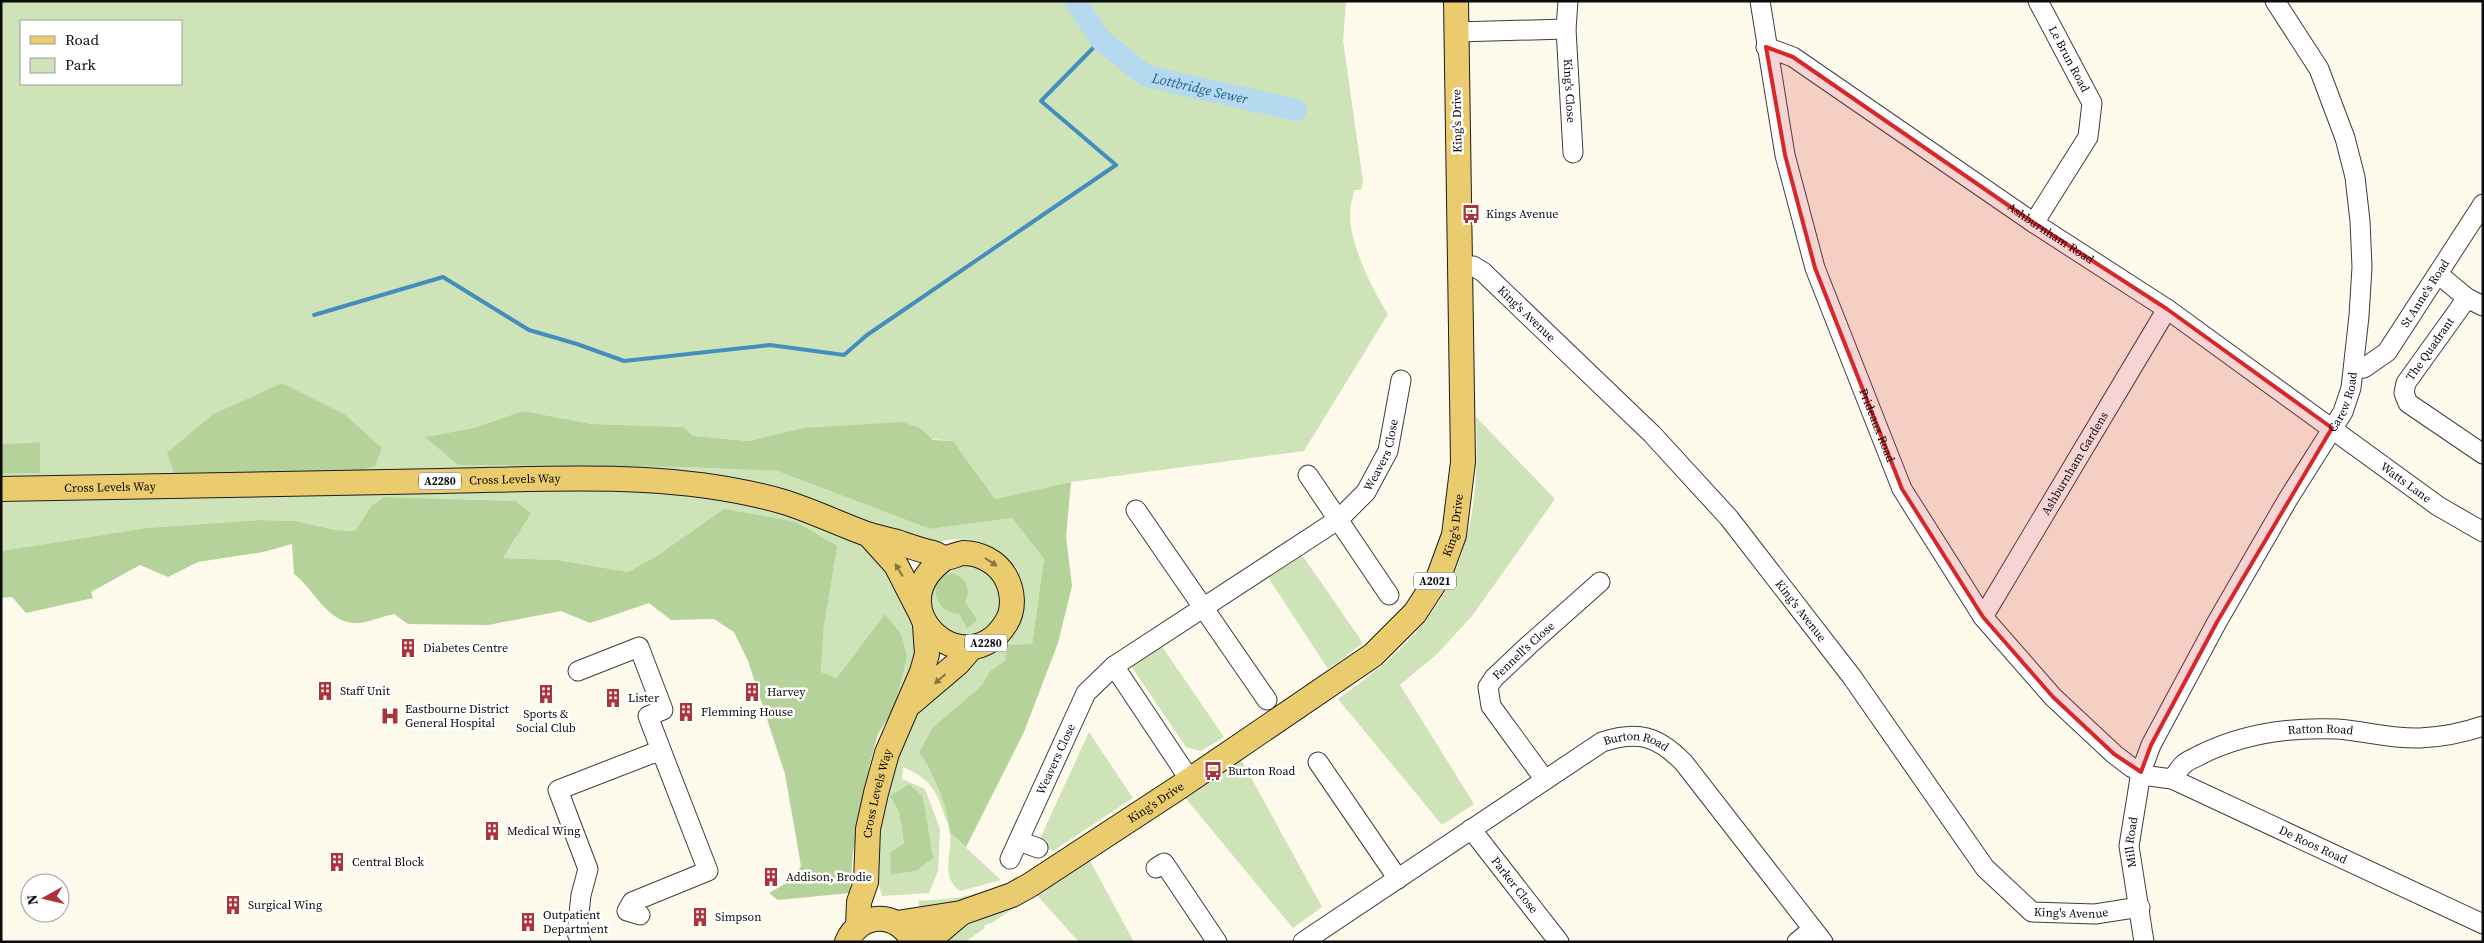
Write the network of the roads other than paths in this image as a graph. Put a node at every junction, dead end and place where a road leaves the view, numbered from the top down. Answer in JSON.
{"nodes":[{"id":1,"x":1456,"y":1,"type":"edge"},
{"id":2,"x":1568,"y":1,"type":"edge"},
{"id":3,"x":1760,"y":1,"type":"edge"},
{"id":4,"x":2038,"y":1,"type":"edge"},
{"id":5,"x":2275,"y":1,"type":"edge"},
{"id":6,"x":1566,"y":28,"type":"junction"},
{"id":7,"x":1456,"y":32,"type":"junction"},
{"id":8,"x":1766,"y":47,"type":"junction"},
{"id":9,"x":1573,"y":153,"type":"dead end"},
{"id":10,"x":2483,"y":204,"type":"edge"},
{"id":11,"x":2034,"y":224,"type":"junction"},
{"id":12,"x":1460,"y":266,"type":"junction"},
{"id":13,"x":2438,"y":274,"type":"junction"},
{"id":14,"x":2475,"y":302,"type":"edge"},
{"id":15,"x":2167,"y":309,"type":"junction"},
{"id":16,"x":2354,"y":369,"type":"junction"},
{"id":17,"x":1401,"y":380,"type":"dead end"},
{"id":18,"x":2332,"y":428,"type":"junction"},
{"id":19,"x":2483,"y":454,"type":"edge"},
{"id":20,"x":1308,"y":475,"type":"dead end"},
{"id":21,"x":1,"y":489,"type":"edge"},
{"id":22,"x":1136,"y":510,"type":"dead end"},
{"id":23,"x":1339,"y":519,"type":"junction"},
{"id":24,"x":2483,"y":532,"type":"edge"},
{"id":25,"x":869,"y":535,"type":"junction"},
{"id":26,"x":945,"y":558,"type":"junction"},
{"id":27,"x":1600,"y":582,"type":"dead end"},
{"id":28,"x":1389,"y":595,"type":"dead end"},
{"id":29,"x":1203,"y":608,"type":"junction"},
{"id":30,"x":1983,"y":617,"type":"junction"},
{"id":31,"x":922,"y":618,"type":"junction"},
{"id":32,"x":972,"y":647,"type":"junction"},
{"id":33,"x":1114,"y":666,"type":"junction"},
{"id":34,"x":578,"y":671,"type":"dead end"},
{"id":35,"x":1267,"y":700,"type":"dead end"},
{"id":36,"x":906,"y":708,"type":"junction"},
{"id":37,"x":2483,"y":726,"type":"edge"},
{"id":38,"x":661,"y":750,"type":"junction"},
{"id":39,"x":1318,"y":762,"type":"dead end"},
{"id":40,"x":2141,"y":772,"type":"junction"},
{"id":41,"x":2172,"y":779,"type":"junction"},
{"id":42,"x":1190,"y":780,"type":"junction"},
{"id":43,"x":1545,"y":780,"type":"junction"},
{"id":44,"x":1471,"y":829,"type":"junction"},
{"id":45,"x":1020,"y":841,"type":"junction"},
{"id":46,"x":1038,"y":848,"type":"dead end"},
{"id":47,"x":1010,"y":860,"type":"dead end"},
{"id":48,"x":1156,"y":868,"type":"dead end"},
{"id":49,"x":1398,"y":879,"type":"junction"},
{"id":50,"x":866,"y":882,"type":"junction"},
{"id":51,"x":2140,"y":907,"type":"junction"},
{"id":52,"x":961,"y":913,"type":"junction"},
{"id":53,"x":640,"y":915,"type":"dead end"},
{"id":54,"x":894,"y":921,"type":"junction"},
{"id":55,"x":2483,"y":924,"type":"edge"},
{"id":56,"x":852,"y":934,"type":"edge"},
{"id":57,"x":1818,"y":936,"type":"edge"},
{"id":58,"x":581,"y":942,"type":"edge"},
{"id":59,"x":913,"y":942,"type":"edge"},
{"id":60,"x":927,"y":942,"type":"edge"},
{"id":61,"x":1217,"y":942,"type":"edge"},
{"id":62,"x":1303,"y":942,"type":"edge"},
{"id":63,"x":1559,"y":942,"type":"edge"},
{"id":64,"x":1796,"y":942,"type":"edge"},
{"id":65,"x":2144,"y":942,"type":"edge"}],
"edges":[{"from":1,"to":7,"type":"main road","name":"King's Drive","number":"A2021"},
{"from":2,"to":6,"type":"street","name":"King's Close"},
{"from":3,"to":8,"type":"street","name":"Prideaux Road"},
{"from":4,"to":11,"type":"street","name":"Le Brun Road"},
{"from":5,"to":16,"type":"street","name":"Carew Road"},
{"from":6,"to":7,"type":"street"},
{"from":6,"to":9,"type":"street","name":"King's Close"},
{"from":7,"to":12,"type":"main road","name":"King's Drive","number":"A2021"},
{"from":8,"to":11,"type":"street","name":"Ashburnham Road"},
{"from":8,"to":30,"type":"street","name":"Prideaux Road"},
{"from":10,"to":13,"type":"street","name":"St Anne's Road"},
{"from":11,"to":15,"type":"street","name":"Ashburnham Road"},
{"from":12,"to":42,"type":"main road","name":"King's Drive","number":"A2021"},
{"from":12,"to":51,"type":"street","name":"King's Avenue"},
{"from":13,"to":14,"type":"street"},
{"from":13,"to":16,"type":"street","name":"St Anne's Road"},
{"from":14,"to":19,"type":"street","name":"The Quadrant"},
{"from":15,"to":18,"type":"street","name":"Ashburnham Road"},
{"from":15,"to":30,"type":"street","name":"Ashburnham Gardens"},
{"from":16,"to":18,"type":"street","name":"Carew Road"},
{"from":17,"to":23,"type":"street","name":"Weavers Close"},
{"from":18,"to":24,"type":"street","name":"Watts Lane"},
{"from":18,"to":40,"type":"street","name":"Carew Road"},
{"from":20,"to":23,"type":"street"},
{"from":21,"to":25,"type":"main road","name":"Cross Levels Way","number":"A2280"},
{"from":22,"to":29,"type":"street"},
{"from":23,"to":28,"type":"street"},
{"from":23,"to":29,"type":"street","name":"Weavers Close"},
{"from":25,"to":26,"type":"main road","name":"Cross Levels Way","number":"A2280"},
{"from":31,"to":25,"type":"main road","name":"Cross Levels Way","number":"A2280","one_way":true},
{"from":26,"to":31,"type":"main road","name":"Cross Levels Way","number":"A2280"},
{"from":26,"to":32,"type":"main road","name":"Cross Levels Way","number":"A2280","one_way":true},
{"from":27,"to":43,"type":"street","name":"Fennell's Close"},
{"from":29,"to":33,"type":"street","name":"Weavers Close"},
{"from":29,"to":35,"type":"street"},
{"from":30,"to":40,"type":"street","name":"Prideaux Road"},
{"from":31,"to":32,"type":"main road","name":"Cross Levels Way","number":"A2280"},
{"from":31,"to":36,"type":"main road","name":"Cross Levels Way","number":"A2280"},
{"from":32,"to":36,"type":"main road","name":"Cross Levels Way","number":"A2280","one_way":true},
{"from":33,"to":42,"type":"street"},
{"from":33,"to":45,"type":"street","name":"Weavers Close"},
{"from":34,"to":38,"type":"street"},
{"from":36,"to":50,"type":"main road","name":"Cross Levels Way","number":"A2280"},
{"from":37,"to":41,"type":"street","name":"Ratton Road"},
{"from":38,"to":53,"type":"street"},
{"from":38,"to":58,"type":"street"},
{"from":39,"to":49,"type":"street"},
{"from":40,"to":41,"type":"street","name":"De Roos Road"},
{"from":40,"to":51,"type":"street","name":"Mill Road"},
{"from":41,"to":55,"type":"street","name":"De Roos Road"},
{"from":42,"to":52,"type":"main road","name":"King's Drive","number":"A2021"},
{"from":43,"to":44,"type":"street","name":"Burton Road"},
{"from":43,"to":57,"type":"street","name":"Burton Road"},
{"from":44,"to":49,"type":"street","name":"Burton Road"},
{"from":44,"to":63,"type":"street","name":"Parker Close"},
{"from":45,"to":46,"type":"street"},
{"from":45,"to":47,"type":"street","name":"Weavers Close"},
{"from":48,"to":61,"type":"street"},
{"from":49,"to":62,"type":"street","name":"Burton Road"},
{"from":50,"to":54,"type":"main road"},
{"from":50,"to":56,"type":"main road","name":"Cross Levels Way","number":"A2280"},
{"from":51,"to":65,"type":"street","name":"Mill Road"},
{"from":52,"to":54,"type":"main road","name":"King's Drive","number":"A2021"},
{"from":52,"to":60,"type":"main road","name":"King's Drive","number":"A2021"},
{"from":54,"to":56,"type":"main road","name":"King's Drive"},
{"from":54,"to":59,"type":"main road"},
{"from":57,"to":64,"type":"street"}]}
